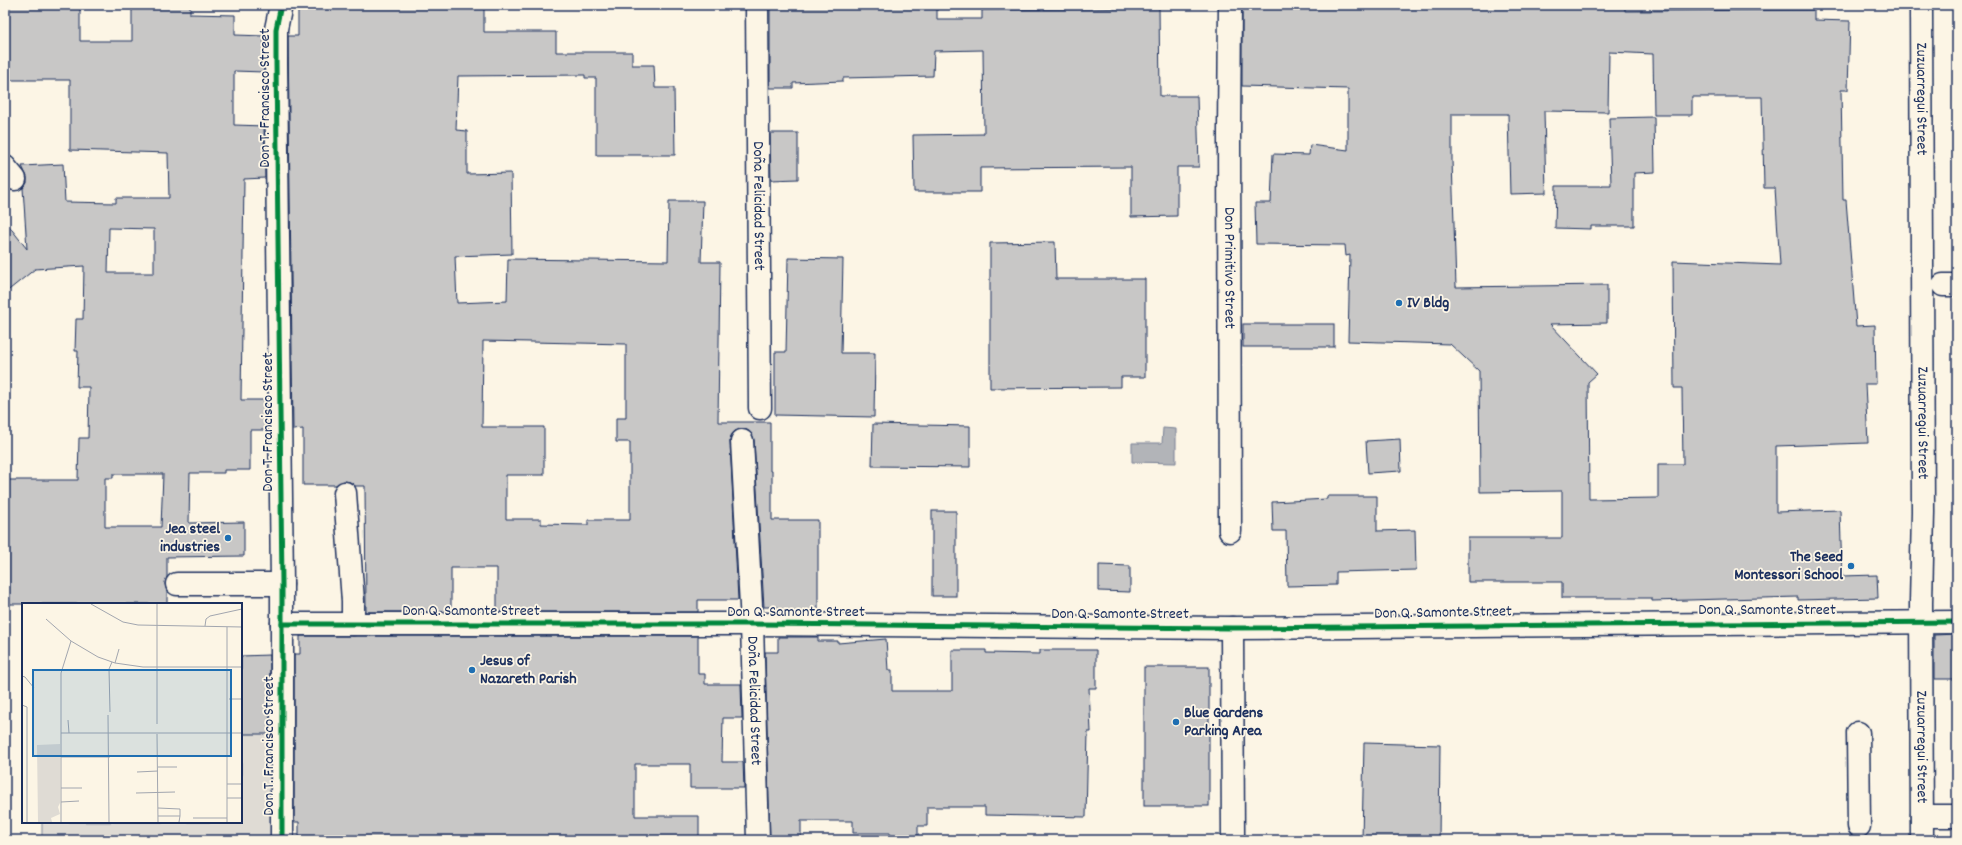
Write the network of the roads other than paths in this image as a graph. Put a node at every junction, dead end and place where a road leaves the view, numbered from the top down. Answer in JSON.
{"nodes":[{"id":1,"x":281,"y":5,"type":"edge"},
{"id":2,"x":757,"y":5,"type":"edge"},
{"id":3,"x":1230,"y":5,"type":"edge"},
{"id":4,"x":1921,"y":5,"type":"edge"},
{"id":5,"x":760,"y":408,"type":"dead end"},
{"id":6,"x":742,"y":441,"type":"dead end"},
{"id":7,"x":345,"y":493,"type":"dead end"},
{"id":8,"x":1230,"y":531,"type":"dead end"},
{"id":9,"x":177,"y":584,"type":"dead end"},
{"id":10,"x":282,"y":584,"type":"junction"},
{"id":11,"x":1922,"y":622,"type":"junction"},
{"id":12,"x":1957,"y":622,"type":"edge"},
{"id":13,"x":282,"y":624,"type":"junction"},
{"id":14,"x":353,"y":624,"type":"junction"},
{"id":15,"x":752,"y":624,"type":"junction"},
{"id":16,"x":1232,"y":628,"type":"junction"},
{"id":17,"x":1858,"y":733,"type":"dead end"},
{"id":18,"x":1922,"y":816,"type":"junction"},
{"id":19,"x":1957,"y":816,"type":"edge"},
{"id":20,"x":1859,"y":826,"type":"dead end"},
{"id":21,"x":282,"y":840,"type":"edge"},
{"id":22,"x":758,"y":840,"type":"edge"},
{"id":23,"x":1233,"y":840,"type":"edge"},
{"id":24,"x":1922,"y":840,"type":"edge"}],
"edges":[{"from":1,"to":10,"type":"street","name":"Don T. Francisco Street"},
{"from":2,"to":5,"type":"street","name":"Doña Felicidad Street"},
{"from":3,"to":8,"type":"street","name":"Don Primitivo Street"},
{"from":4,"to":11,"type":"street","name":"Zuzuarregui Street"},
{"from":6,"to":15,"type":"street","name":"Doña Felicidad Street"},
{"from":7,"to":14,"type":"street"},
{"from":9,"to":10,"type":"street"},
{"from":10,"to":13,"type":"street","name":"Don T. Francisco Street"},
{"from":11,"to":12,"type":"street","name":"Don Q. Samonte Street"},
{"from":11,"to":16,"type":"street","name":"Don Q. Samonte Street"},
{"from":11,"to":18,"type":"street","name":"Zuzuarregui Street"},
{"from":13,"to":14,"type":"street","name":"Don Q. Samonte Street"},
{"from":13,"to":21,"type":"street","name":"Don T. Francisco Street"},
{"from":14,"to":15,"type":"street","name":"Don Q. Samonte Street"},
{"from":15,"to":16,"type":"street","name":"Don Q. Samonte Street"},
{"from":15,"to":22,"type":"street","name":"Doña Felicidad Street"},
{"from":16,"to":23,"type":"street"},
{"from":17,"to":20,"type":"street"},
{"from":18,"to":19,"type":"street"},
{"from":18,"to":24,"type":"street","name":"Zuzuarregui Street"}]}
